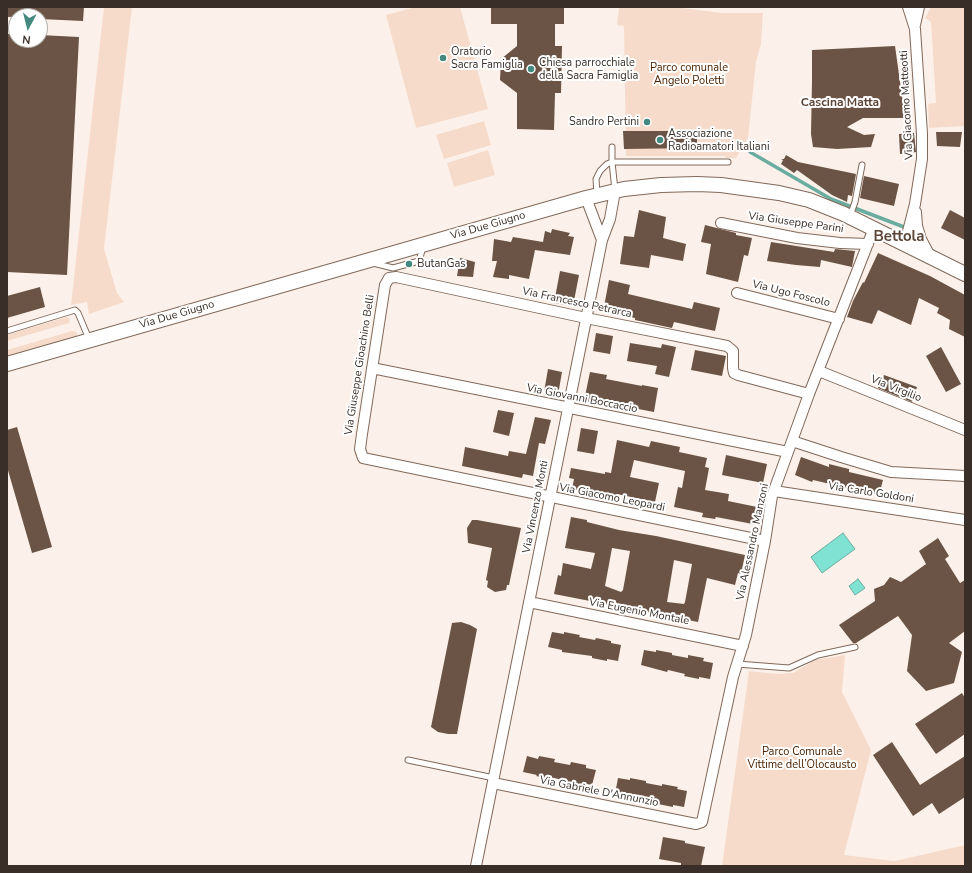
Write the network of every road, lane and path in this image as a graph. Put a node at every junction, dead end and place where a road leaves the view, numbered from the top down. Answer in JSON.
{"nodes":[{"id":1,"x":908,"y":7,"type":"edge"},
{"id":2,"x":919,"y":7,"type":"edge"},
{"id":3,"x":915,"y":29,"type":"junction"},
{"id":4,"x":612,"y":147,"type":"dead end"},
{"id":5,"x":612,"y":162,"type":"junction"},
{"id":6,"x":728,"y":162,"type":"dead end"},
{"id":7,"x":862,"y":165,"type":"dead end"},
{"id":8,"x":615,"y":191,"type":"junction"},
{"id":9,"x":591,"y":197,"type":"junction"},
{"id":10,"x":915,"y":204,"type":"junction"},
{"id":11,"x":851,"y":214,"type":"junction"},
{"id":12,"x":721,"y":223,"type":"dead end"},
{"id":13,"x":874,"y":228,"type":"junction"},
{"id":14,"x":602,"y":240,"type":"junction"},
{"id":15,"x":905,"y":243,"type":"junction"},
{"id":16,"x":868,"y":244,"type":"junction"},
{"id":17,"x":930,"y":256,"type":"junction"},
{"id":18,"x":965,"y":274,"type":"edge"},
{"id":19,"x":389,"y":278,"type":"joint"},
{"id":20,"x":737,"y":293,"type":"dead end"},
{"id":21,"x":586,"y":318,"type":"junction"},
{"id":22,"x":839,"y":319,"type":"junction"},
{"id":23,"x":7,"y":331,"type":"edge"},
{"id":24,"x":90,"y":340,"type":"junction"},
{"id":25,"x":7,"y":364,"type":"edge"},
{"id":26,"x":372,"y":368,"type":"junction"},
{"id":27,"x":819,"y":371,"type":"junction"},
{"id":28,"x":810,"y":394,"type":"junction"},
{"id":29,"x":568,"y":408,"type":"junction"},
{"id":30,"x":965,"y":430,"type":"edge"},
{"id":31,"x":792,"y":441,"type":"junction"},
{"id":32,"x":788,"y":452,"type":"junction"},
{"id":33,"x":362,"y":456,"type":"joint"},
{"id":34,"x":965,"y":476,"type":"edge"},
{"id":35,"x":774,"y":491,"type":"junction"},
{"id":36,"x":550,"y":497,"type":"junction"},
{"id":37,"x":965,"y":520,"type":"edge"},
{"id":38,"x":765,"y":541,"type":"junction"},
{"id":39,"x":529,"y":602,"type":"junction"},
{"id":40,"x":744,"y":646,"type":"junction"},
{"id":41,"x":854,"y":647,"type":"dead end"},
{"id":42,"x":737,"y":664,"type":"junction"},
{"id":43,"x":408,"y":760,"type":"dead end"},
{"id":44,"x":493,"y":780,"type":"junction"},
{"id":45,"x":700,"y":823,"type":"joint"},
{"id":46,"x":476,"y":866,"type":"edge"}],
"edges":[{"from":1,"to":3,"type":"street","name":"Via Giacomo Matteotti"},
{"from":2,"to":3,"type":"street","name":"Via Giacomo Matteotti"},
{"from":3,"to":10,"type":"street","name":"Via Giacomo Matteotti"},
{"from":4,"to":5,"type":"lane"},
{"from":5,"to":6,"type":"lane"},
{"from":5,"to":8,"type":"lane"},
{"from":5,"to":9,"type":"lane"},
{"from":7,"to":11,"type":"lane"},
{"from":8,"to":9,"type":"main road","name":"Via Due Giugno"},
{"from":8,"to":11,"type":"main road","name":"Via Due Giugno"},
{"from":8,"to":14,"type":"street","name":"Via Vincenzo Monti"},
{"from":9,"to":14,"type":"street"},
{"from":9,"to":24,"type":"main road","name":"Via Due Giugno"},
{"from":10,"to":15,"type":"street","name":"Via Giacomo Matteotti"},
{"from":10,"to":17,"type":"street","name":"Via Giacomo Matteotti"},
{"from":11,"to":13,"type":"main road","name":"Via Due Giugno"},
{"from":12,"to":16,"type":"street","name":"Via Giuseppe Parini"},
{"from":13,"to":15,"type":"main road","name":"Via Due Giugno"},
{"from":13,"to":16,"type":"street","name":"Via Alessandro Manzoni"},
{"from":14,"to":21,"type":"street","name":"Via Vincenzo Monti"},
{"from":15,"to":17,"type":"main road","name":"Via Due Giugno"},
{"from":16,"to":22,"type":"street","name":"Via Alessandro Manzoni"},
{"from":17,"to":18,"type":"main road","name":"Via Due Giugno"},
{"from":19,"to":21,"type":"street","name":"Via Francesco Petrarca"},
{"from":19,"to":26,"type":"street","name":"Via Giuseppe Gioachino Belli"},
{"from":20,"to":22,"type":"street","name":"Via Ugo Foscolo"},
{"from":21,"to":28,"type":"street","name":"Via Francesco Petrarca"},
{"from":21,"to":29,"type":"street","name":"Via Vincenzo Monti"},
{"from":22,"to":27,"type":"street","name":"Via Alessandro Manzoni"},
{"from":23,"to":24,"type":"lane"},
{"from":24,"to":25,"type":"main road","name":"Via Due Giugno"},
{"from":26,"to":29,"type":"street","name":"Via Giovanni Boccaccio"},
{"from":26,"to":33,"type":"street","name":"Via Giuseppe Gioachino Belli"},
{"from":27,"to":28,"type":"street","name":"Via Alessandro Manzoni"},
{"from":27,"to":30,"type":"street","name":"Via Virgilio"},
{"from":28,"to":31,"type":"street","name":"Via Alessandro Manzoni"},
{"from":29,"to":32,"type":"street","name":"Via Giovanni Boccaccio"},
{"from":29,"to":36,"type":"street","name":"Via Vincenzo Monti"},
{"from":31,"to":32,"type":"street","name":"Via Alessandro Manzoni"},
{"from":31,"to":34,"type":"street"},
{"from":32,"to":35,"type":"street","name":"Via Alessandro Manzoni"},
{"from":33,"to":36,"type":"street","name":"Via Giacomo Leopardi"},
{"from":35,"to":37,"type":"street","name":"Via Carlo Goldoni"},
{"from":35,"to":38,"type":"street","name":"Via Alessandro Manzoni"},
{"from":36,"to":38,"type":"street","name":"Via Giacomo Leopardi"},
{"from":36,"to":39,"type":"street","name":"Via Vincenzo Monti"},
{"from":38,"to":40,"type":"street","name":"Via Alessandro Manzoni"},
{"from":39,"to":40,"type":"street","name":"Via Eugenio Montale"},
{"from":39,"to":44,"type":"street","name":"Via Vincenzo Monti"},
{"from":40,"to":42,"type":"street","name":"Via Alessandro Manzoni"},
{"from":41,"to":42,"type":"lane"},
{"from":42,"to":45,"type":"street","name":"Via Alessandro Manzoni"},
{"from":43,"to":44,"type":"lane"},
{"from":44,"to":45,"type":"street","name":"Via Gabriele D'Annunzio"},
{"from":44,"to":46,"type":"street","name":"Via Vincenzo Monti"}]}
